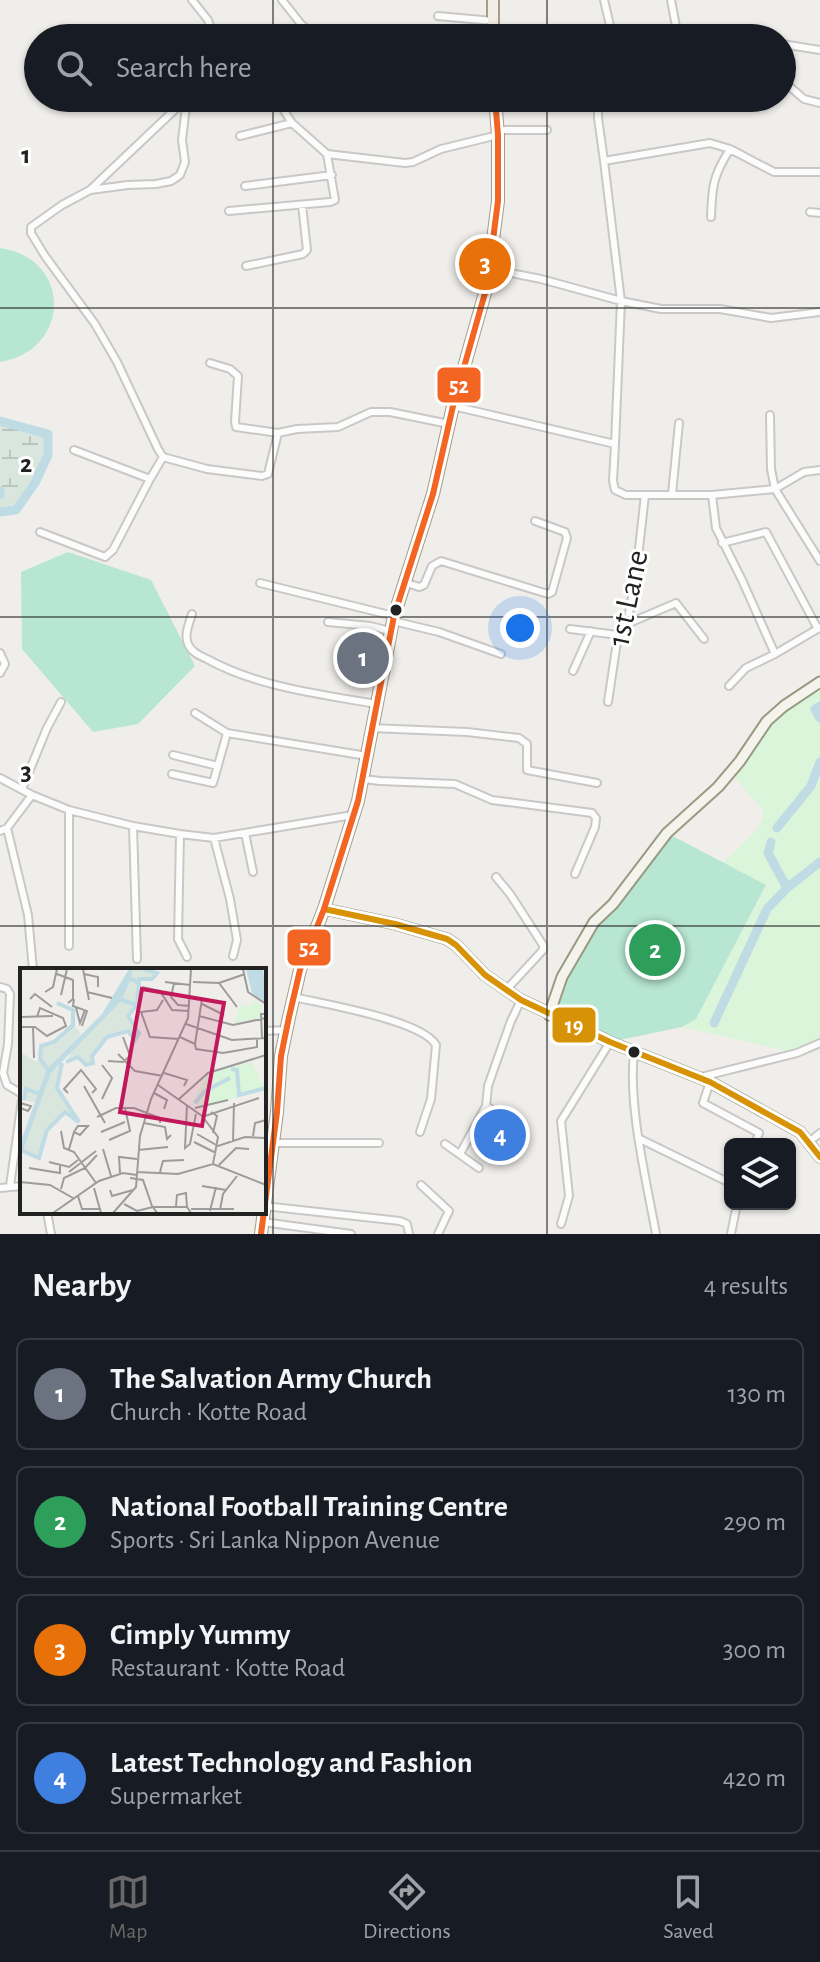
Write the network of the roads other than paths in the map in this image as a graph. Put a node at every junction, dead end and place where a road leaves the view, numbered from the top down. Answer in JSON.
{"nodes":[{"id":1,"x":192,"y":0,"type":"edge"},
{"id":2,"x":282,"y":0,"type":"edge"},
{"id":3,"x":493,"y":0,"type":"edge"},
{"id":4,"x":604,"y":0,"type":"edge"},
{"id":5,"x":671,"y":0,"type":"edge"},
{"id":6,"x":438,"y":16,"type":"dead end"},
{"id":7,"x":493,"y":21,"type":"joint"},
{"id":8,"x":209,"y":24,"type":"edge"},
{"id":9,"x":301,"y":24,"type":"edge"},
{"id":10,"x":610,"y":24,"type":"edge"},
{"id":11,"x":674,"y":24,"type":"edge"},
{"id":12,"x":796,"y":46,"type":"edge"},
{"id":13,"x":820,"y":50,"type":"edge"},
{"id":14,"x":796,"y":92,"type":"edge"},
{"id":15,"x":820,"y":103,"type":"edge"},
{"id":16,"x":172,"y":112,"type":"edge"},
{"id":17,"x":185,"y":112,"type":"edge"},
{"id":18,"x":285,"y":112,"type":"edge"},
{"id":19,"x":496,"y":112,"type":"edge"},
{"id":20,"x":598,"y":112,"type":"edge"},
{"id":21,"x":292,"y":123,"type":"junction"},
{"id":22,"x":547,"y":130,"type":"dead end"},
{"id":23,"x":498,"y":132,"type":"junction"},
{"id":24,"x":240,"y":136,"type":"dead end"},
{"id":25,"x":730,"y":149,"type":"junction"},
{"id":26,"x":327,"y":154,"type":"junction"},
{"id":27,"x":604,"y":161,"type":"junction"},
{"id":28,"x":820,"y":172,"type":"edge"},
{"id":29,"x":332,"y":175,"type":"junction"},
{"id":30,"x":245,"y":186,"type":"dead end"},
{"id":31,"x":90,"y":190,"type":"junction"},
{"id":32,"x":302,"y":205,"type":"junction"},
{"id":33,"x":229,"y":211,"type":"dead end"},
{"id":34,"x":810,"y":212,"type":"dead end"},
{"id":35,"x":820,"y":213,"type":"edge"},
{"id":36,"x":711,"y":217,"type":"dead end"},
{"id":37,"x":246,"y":266,"type":"dead end"},
{"id":38,"x":490,"y":269,"type":"junction"},
{"id":39,"x":621,"y":301,"type":"junction"},
{"id":40,"x":820,"y":312,"type":"edge"},
{"id":41,"x":210,"y":363,"type":"dead end"},
{"id":42,"x":453,"y":406,"type":"junction"},
{"id":43,"x":770,"y":415,"type":"dead end"},
{"id":44,"x":679,"y":423,"type":"dead end"},
{"id":45,"x":449,"y":424,"type":"junction"},
{"id":46,"x":278,"y":433,"type":"junction"},
{"id":47,"x":615,"y":444,"type":"junction"},
{"id":48,"x":74,"y":450,"type":"dead end"},
{"id":49,"x":163,"y":457,"type":"junction"},
{"id":50,"x":820,"y":470,"type":"edge"},
{"id":51,"x":150,"y":479,"type":"junction"},
{"id":52,"x":775,"y":489,"type":"junction"},
{"id":53,"x":672,"y":494,"type":"junction"},
{"id":54,"x":645,"y":495,"type":"junction"},
{"id":55,"x":712,"y":495,"type":"junction"},
{"id":56,"x":535,"y":521,"type":"dead end"},
{"id":57,"x":40,"y":532,"type":"dead end"},
{"id":58,"x":722,"y":543,"type":"junction"},
{"id":59,"x":820,"y":561,"type":"edge"},
{"id":60,"x":404,"y":582,"type":"junction"},
{"id":61,"x":260,"y":583,"type":"dead end"},
{"id":62,"x":192,"y":614,"type":"dead end"},
{"id":63,"x":328,"y":622,"type":"dead end"},
{"id":64,"x":392,"y":623,"type":"junction"},
{"id":65,"x":627,"y":624,"type":"junction"},
{"id":66,"x":819,"y":628,"type":"edge"},
{"id":67,"x":570,"y":629,"type":"dead end"},
{"id":68,"x":591,"y":631,"type":"junction"},
{"id":69,"x":618,"y":635,"type":"junction"},
{"id":70,"x":704,"y":639,"type":"dead end"},
{"id":71,"x":0,"y":653,"type":"edge"},
{"id":72,"x":501,"y":654,"type":"dead end"},
{"id":73,"x":775,"y":654,"type":"junction"},
{"id":74,"x":573,"y":671,"type":"dead end"},
{"id":75,"x":0,"y":673,"type":"edge"},
{"id":76,"x":820,"y":682,"type":"edge"},
{"id":77,"x":729,"y":686,"type":"dead end"},
{"id":78,"x":61,"y":702,"type":"dead end"},
{"id":79,"x":608,"y":702,"type":"dead end"},
{"id":80,"x":376,"y":704,"type":"junction"},
{"id":81,"x":195,"y":713,"type":"dead end"},
{"id":82,"x":371,"y":728,"type":"junction"},
{"id":83,"x":227,"y":733,"type":"junction"},
{"id":84,"x":173,"y":755,"type":"dead end"},
{"id":85,"x":367,"y":756,"type":"junction"},
{"id":86,"x":218,"y":766,"type":"junction"},
{"id":87,"x":172,"y":774,"type":"dead end"},
{"id":88,"x":0,"y":778,"type":"edge"},
{"id":89,"x":363,"y":779,"type":"junction"},
{"id":90,"x":597,"y":783,"type":"dead end"},
{"id":91,"x":22,"y":789,"type":"junction"},
{"id":92,"x":32,"y":795,"type":"junction"},
{"id":93,"x":69,"y":810,"type":"junction"},
{"id":94,"x":353,"y":815,"type":"junction"},
{"id":95,"x":133,"y":826,"type":"junction"},
{"id":96,"x":3,"y":829,"type":"edge"},
{"id":97,"x":245,"y":833,"type":"junction"},
{"id":98,"x":180,"y":834,"type":"junction"},
{"id":99,"x":214,"y":838,"type":"junction"},
{"id":100,"x":253,"y":872,"type":"dead end"},
{"id":101,"x":575,"y":874,"type":"dead end"},
{"id":102,"x":496,"y":877,"type":"dead end"},
{"id":103,"x":324,"y":909,"type":"junction"},
{"id":104,"x":69,"y":946,"type":"dead end"},
{"id":105,"x":233,"y":956,"type":"dead end"},
{"id":106,"x":187,"y":957,"type":"dead end"},
{"id":107,"x":137,"y":959,"type":"dead end"},
{"id":108,"x":33,"y":968,"type":"edge"},
{"id":109,"x":0,"y":987,"type":"edge"},
{"id":110,"x":506,"y":990,"type":"junction"},
{"id":111,"x":294,"y":997,"type":"junction"},
{"id":112,"x":521,"y":1000,"type":"junction"},
{"id":113,"x":549,"y":1015,"type":"junction"},
{"id":114,"x":286,"y":1030,"type":"junction"},
{"id":115,"x":266,"y":1031,"type":"edge"},
{"id":116,"x":610,"y":1042,"type":"junction"},
{"id":117,"x":820,"y":1043,"type":"edge"},
{"id":118,"x":635,"y":1051,"type":"junction"},
{"id":119,"x":698,"y":1077,"type":"junction"},
{"id":120,"x":710,"y":1082,"type":"junction"},
{"id":121,"x":20,"y":1095,"type":"edge"},
{"id":122,"x":486,"y":1106,"type":"junction"},
{"id":123,"x":266,"y":1112,"type":"edge"},
{"id":124,"x":277,"y":1112,"type":"junction"},
{"id":125,"x":518,"y":1125,"type":"dead end"},
{"id":126,"x":420,"y":1132,"type":"dead end"},
{"id":127,"x":820,"y":1133,"type":"edge"},
{"id":128,"x":757,"y":1138,"type":"edge"},
{"id":129,"x":640,"y":1139,"type":"junction"},
{"id":130,"x":809,"y":1142,"type":"junction"},
{"id":131,"x":274,"y":1143,"type":"junction"},
{"id":132,"x":379,"y":1143,"type":"dead end"},
{"id":133,"x":19,"y":1144,"type":"edge"},
{"id":134,"x":445,"y":1144,"type":"dead end"},
{"id":135,"x":460,"y":1154,"type":"junction"},
{"id":136,"x":820,"y":1157,"type":"edge"},
{"id":137,"x":479,"y":1168,"type":"dead end"},
{"id":138,"x":724,"y":1180,"type":"edge"},
{"id":139,"x":421,"y":1185,"type":"dead end"},
{"id":140,"x":10,"y":1186,"type":"junction"},
{"id":141,"x":20,"y":1186,"type":"edge"},
{"id":142,"x":0,"y":1188,"type":"edge"},
{"id":143,"x":266,"y":1199,"type":"edge"},
{"id":144,"x":266,"y":1206,"type":"edge"},
{"id":145,"x":736,"y":1210,"type":"edge"},
{"id":146,"x":47,"y":1214,"type":"edge"},
{"id":147,"x":264,"y":1214,"type":"edge"},
{"id":148,"x":263,"y":1222,"type":"junction"},
{"id":149,"x":561,"y":1224,"type":"dead end"},
{"id":150,"x":51,"y":1234,"type":"edge"},
{"id":151,"x":261,"y":1234,"type":"edge"},
{"id":152,"x":351,"y":1234,"type":"edge"},
{"id":153,"x":409,"y":1234,"type":"edge"},
{"id":154,"x":438,"y":1234,"type":"edge"},
{"id":155,"x":656,"y":1234,"type":"edge"},
{"id":156,"x":731,"y":1234,"type":"edge"}],
"edges":[{"from":1,"to":8,"type":"street"},
{"from":2,"to":9,"type":"street"},
{"from":3,"to":7,"type":"main road"},
{"from":4,"to":10,"type":"street"},
{"from":5,"to":11,"type":"street"},
{"from":6,"to":7,"type":"street"},
{"from":12,"to":13,"type":"street"},
{"from":14,"to":15,"type":"street"},
{"from":16,"to":31,"type":"street"},
{"from":17,"to":31,"type":"street"},
{"from":18,"to":21,"type":"street"},
{"from":19,"to":23,"type":"main road"},
{"from":20,"to":27,"type":"street"},
{"from":21,"to":24,"type":"street"},
{"from":21,"to":26,"type":"street"},
{"from":22,"to":23,"type":"street"},
{"from":23,"to":26,"type":"street"},
{"from":23,"to":38,"type":"main road"},
{"from":25,"to":27,"type":"street"},
{"from":25,"to":28,"type":"street"},
{"from":25,"to":36,"type":"street"},
{"from":26,"to":29,"type":"street"},
{"from":27,"to":39,"type":"street"},
{"from":29,"to":30,"type":"street"},
{"from":29,"to":32,"type":"street"},
{"from":31,"to":49,"type":"street"},
{"from":32,"to":33,"type":"street"},
{"from":32,"to":37,"type":"street"},
{"from":34,"to":35,"type":"street"},
{"from":38,"to":39,"type":"street"},
{"from":38,"to":42,"type":"main road"},
{"from":39,"to":40,"type":"street"},
{"from":39,"to":47,"type":"street"},
{"from":41,"to":46,"type":"street"},
{"from":42,"to":45,"type":"main road"},
{"from":42,"to":47,"type":"street"},
{"from":43,"to":52,"type":"street"},
{"from":44,"to":53,"type":"street"},
{"from":45,"to":46,"type":"street"},
{"from":45,"to":60,"type":"main road"},
{"from":46,"to":49,"type":"street"},
{"from":47,"to":54,"type":"street"},
{"from":48,"to":51,"type":"street"},
{"from":49,"to":51,"type":"street"},
{"from":50,"to":52,"type":"street"},
{"from":51,"to":57,"type":"street"},
{"from":52,"to":55,"type":"street"},
{"from":52,"to":59,"type":"street"},
{"from":53,"to":54,"type":"street"},
{"from":53,"to":55,"type":"street"},
{"from":54,"to":65,"type":"street","name":"1st Lane"},
{"from":55,"to":58,"type":"street"},
{"from":56,"to":60,"type":"street"},
{"from":58,"to":66,"type":"street"},
{"from":58,"to":73,"type":"street"},
{"from":60,"to":64,"type":"main road"},
{"from":61,"to":64,"type":"street"},
{"from":62,"to":80,"type":"street"},
{"from":63,"to":64,"type":"street"},
{"from":64,"to":72,"type":"street"},
{"from":64,"to":80,"type":"main road"},
{"from":65,"to":69,"type":"street","name":"1st Lane"},
{"from":65,"to":70,"type":"street"},
{"from":66,"to":73,"type":"street"},
{"from":67,"to":68,"type":"street"},
{"from":68,"to":69,"type":"street"},
{"from":68,"to":74,"type":"street"},
{"from":69,"to":79,"type":"street","name":"1st Lane"},
{"from":71,"to":75,"type":"street"},
{"from":73,"to":77,"type":"street"},
{"from":76,"to":113,"type":"street"},
{"from":78,"to":91,"type":"street"},
{"from":80,"to":82,"type":"main road"},
{"from":81,"to":83,"type":"street"},
{"from":82,"to":85,"type":"main road"},
{"from":82,"to":90,"type":"street"},
{"from":83,"to":85,"type":"street"},
{"from":83,"to":86,"type":"street"},
{"from":84,"to":86,"type":"street"},
{"from":85,"to":89,"type":"main road"},
{"from":86,"to":87,"type":"street"},
{"from":88,"to":91,"type":"street"},
{"from":89,"to":94,"type":"main road"},
{"from":89,"to":101,"type":"street"},
{"from":91,"to":92,"type":"street"},
{"from":92,"to":93,"type":"street"},
{"from":92,"to":96,"type":"street"},
{"from":93,"to":95,"type":"street"},
{"from":93,"to":104,"type":"street"},
{"from":94,"to":97,"type":"street"},
{"from":94,"to":103,"type":"main road"},
{"from":95,"to":98,"type":"street"},
{"from":95,"to":107,"type":"street"},
{"from":96,"to":108,"type":"street"},
{"from":97,"to":99,"type":"street"},
{"from":97,"to":100,"type":"street"},
{"from":98,"to":99,"type":"street"},
{"from":98,"to":106,"type":"street"},
{"from":99,"to":105,"type":"street"},
{"from":102,"to":110,"type":"street"},
{"from":103,"to":110,"type":"street"},
{"from":103,"to":111,"type":"main road"},
{"from":109,"to":121,"type":"street"},
{"from":110,"to":112,"type":"street"},
{"from":111,"to":114,"type":"main road"},
{"from":111,"to":126,"type":"street"},
{"from":112,"to":113,"type":"street"},
{"from":112,"to":122,"type":"street"},
{"from":113,"to":116,"type":"street"},
{"from":114,"to":115,"type":"street"},
{"from":114,"to":124,"type":"main road"},
{"from":116,"to":118,"type":"street"},
{"from":116,"to":149,"type":"street"},
{"from":117,"to":119,"type":"street"},
{"from":118,"to":119,"type":"street"},
{"from":118,"to":129,"type":"street"},
{"from":119,"to":120,"type":"street"},
{"from":120,"to":128,"type":"street"},
{"from":120,"to":130,"type":"street"},
{"from":122,"to":125,"type":"street"},
{"from":122,"to":135,"type":"street"},
{"from":123,"to":124,"type":"street"},
{"from":124,"to":131,"type":"main road"},
{"from":127,"to":130,"type":"street"},
{"from":129,"to":138,"type":"street"},
{"from":129,"to":155,"type":"street"},
{"from":130,"to":136,"type":"street"},
{"from":131,"to":132,"type":"street"},
{"from":131,"to":143,"type":"main road"},
{"from":133,"to":140,"type":"street"},
{"from":134,"to":135,"type":"street"},
{"from":135,"to":137,"type":"street"},
{"from":139,"to":154,"type":"street"},
{"from":140,"to":141,"type":"street"},
{"from":140,"to":142,"type":"street"},
{"from":144,"to":153,"type":"street"},
{"from":145,"to":156,"type":"street"},
{"from":146,"to":150,"type":"street"},
{"from":147,"to":148,"type":"main road"},
{"from":148,"to":151,"type":"main road"},
{"from":148,"to":152,"type":"street"}]}
